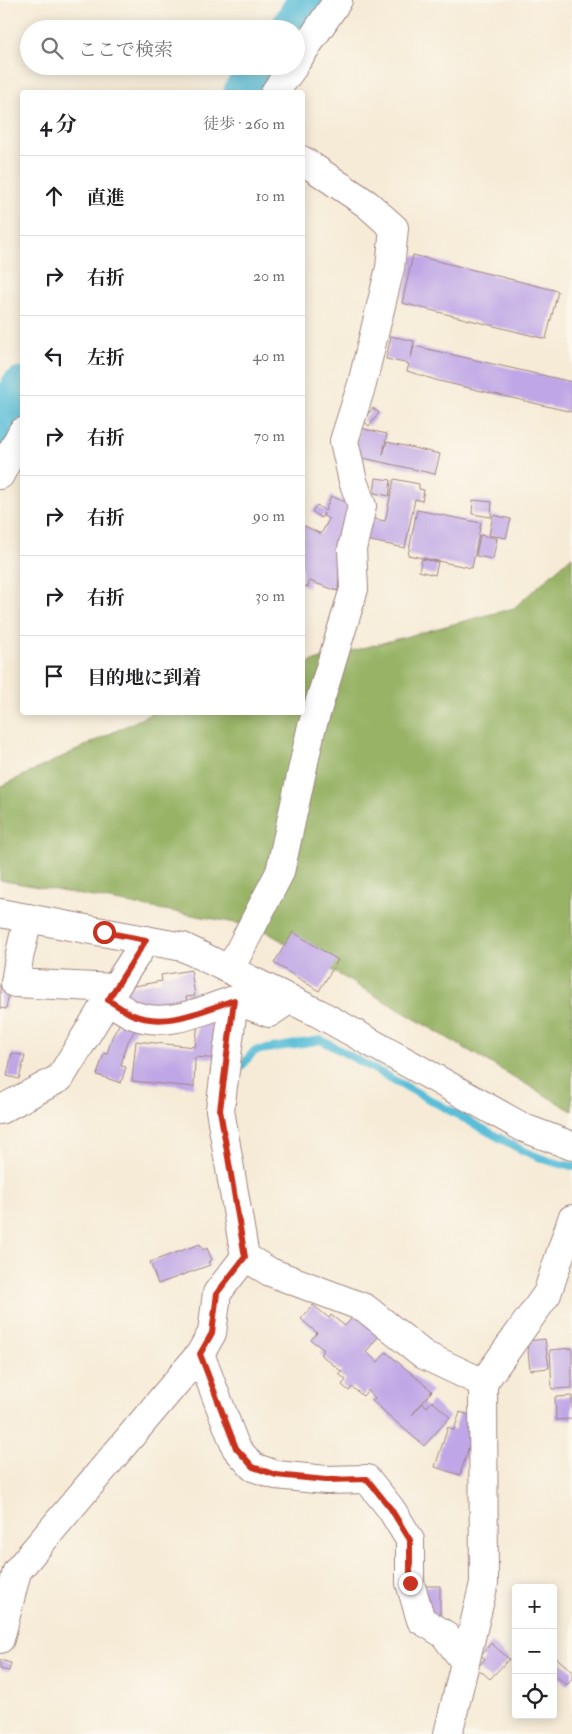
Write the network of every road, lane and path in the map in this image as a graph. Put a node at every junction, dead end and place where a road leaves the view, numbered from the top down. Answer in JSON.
{"nodes":[{"id":1,"x":338,"y":0,"type":"edge"},
{"id":2,"x":305,"y":49,"type":"edge"},
{"id":3,"x":287,"y":75,"type":"edge"},
{"id":4,"x":276,"y":90,"type":"edge"},
{"id":5,"x":305,"y":162,"type":"edge"},
{"id":6,"x":20,"y":436,"type":"edge"},
{"id":7,"x":0,"y":476,"type":"edge"},
{"id":8,"x":0,"y":913,"type":"edge"},
{"id":9,"x":28,"y":918,"type":"junction"},
{"id":10,"x":146,"y":940,"type":"junction"},
{"id":11,"x":230,"y":969,"type":"junction"},
{"id":12,"x":111,"y":994,"type":"junction"},
{"id":13,"x":290,"y":999,"type":"junction"},
{"id":14,"x":234,"y":1000,"type":"junction"},
{"id":15,"x":0,"y":1110,"type":"edge"},
{"id":16,"x":572,"y":1146,"type":"edge"},
{"id":17,"x":572,"y":1219,"type":"edge"},
{"id":18,"x":245,"y":1257,"type":"junction"},
{"id":19,"x":200,"y":1354,"type":"junction"},
{"id":20,"x":483,"y":1383,"type":"junction"},
{"id":21,"x":0,"y":1639,"type":"edge"},
{"id":22,"x":466,"y":1662,"type":"junction"},
{"id":23,"x":448,"y":1734,"type":"edge"}],
"edges":[{"from":1,"to":2,"type":"street"},
{"from":3,"to":4,"type":"street"},
{"from":5,"to":11,"type":"street"},
{"from":6,"to":7,"type":"street"},
{"from":8,"to":9,"type":"street"},
{"from":9,"to":10,"type":"street"},
{"from":9,"to":12,"type":"street"},
{"from":10,"to":11,"type":"street"},
{"from":10,"to":12,"type":"street"},
{"from":11,"to":13,"type":"street"},
{"from":12,"to":14,"type":"street"},
{"from":12,"to":15,"type":"street"},
{"from":13,"to":14,"type":"street"},
{"from":13,"to":16,"type":"street"},
{"from":14,"to":18,"type":"street"},
{"from":17,"to":20,"type":"street"},
{"from":18,"to":19,"type":"street"},
{"from":18,"to":20,"type":"street"},
{"from":19,"to":21,"type":"street"},
{"from":19,"to":22,"type":"street"},
{"from":20,"to":22,"type":"street"},
{"from":22,"to":23,"type":"street"}]}
